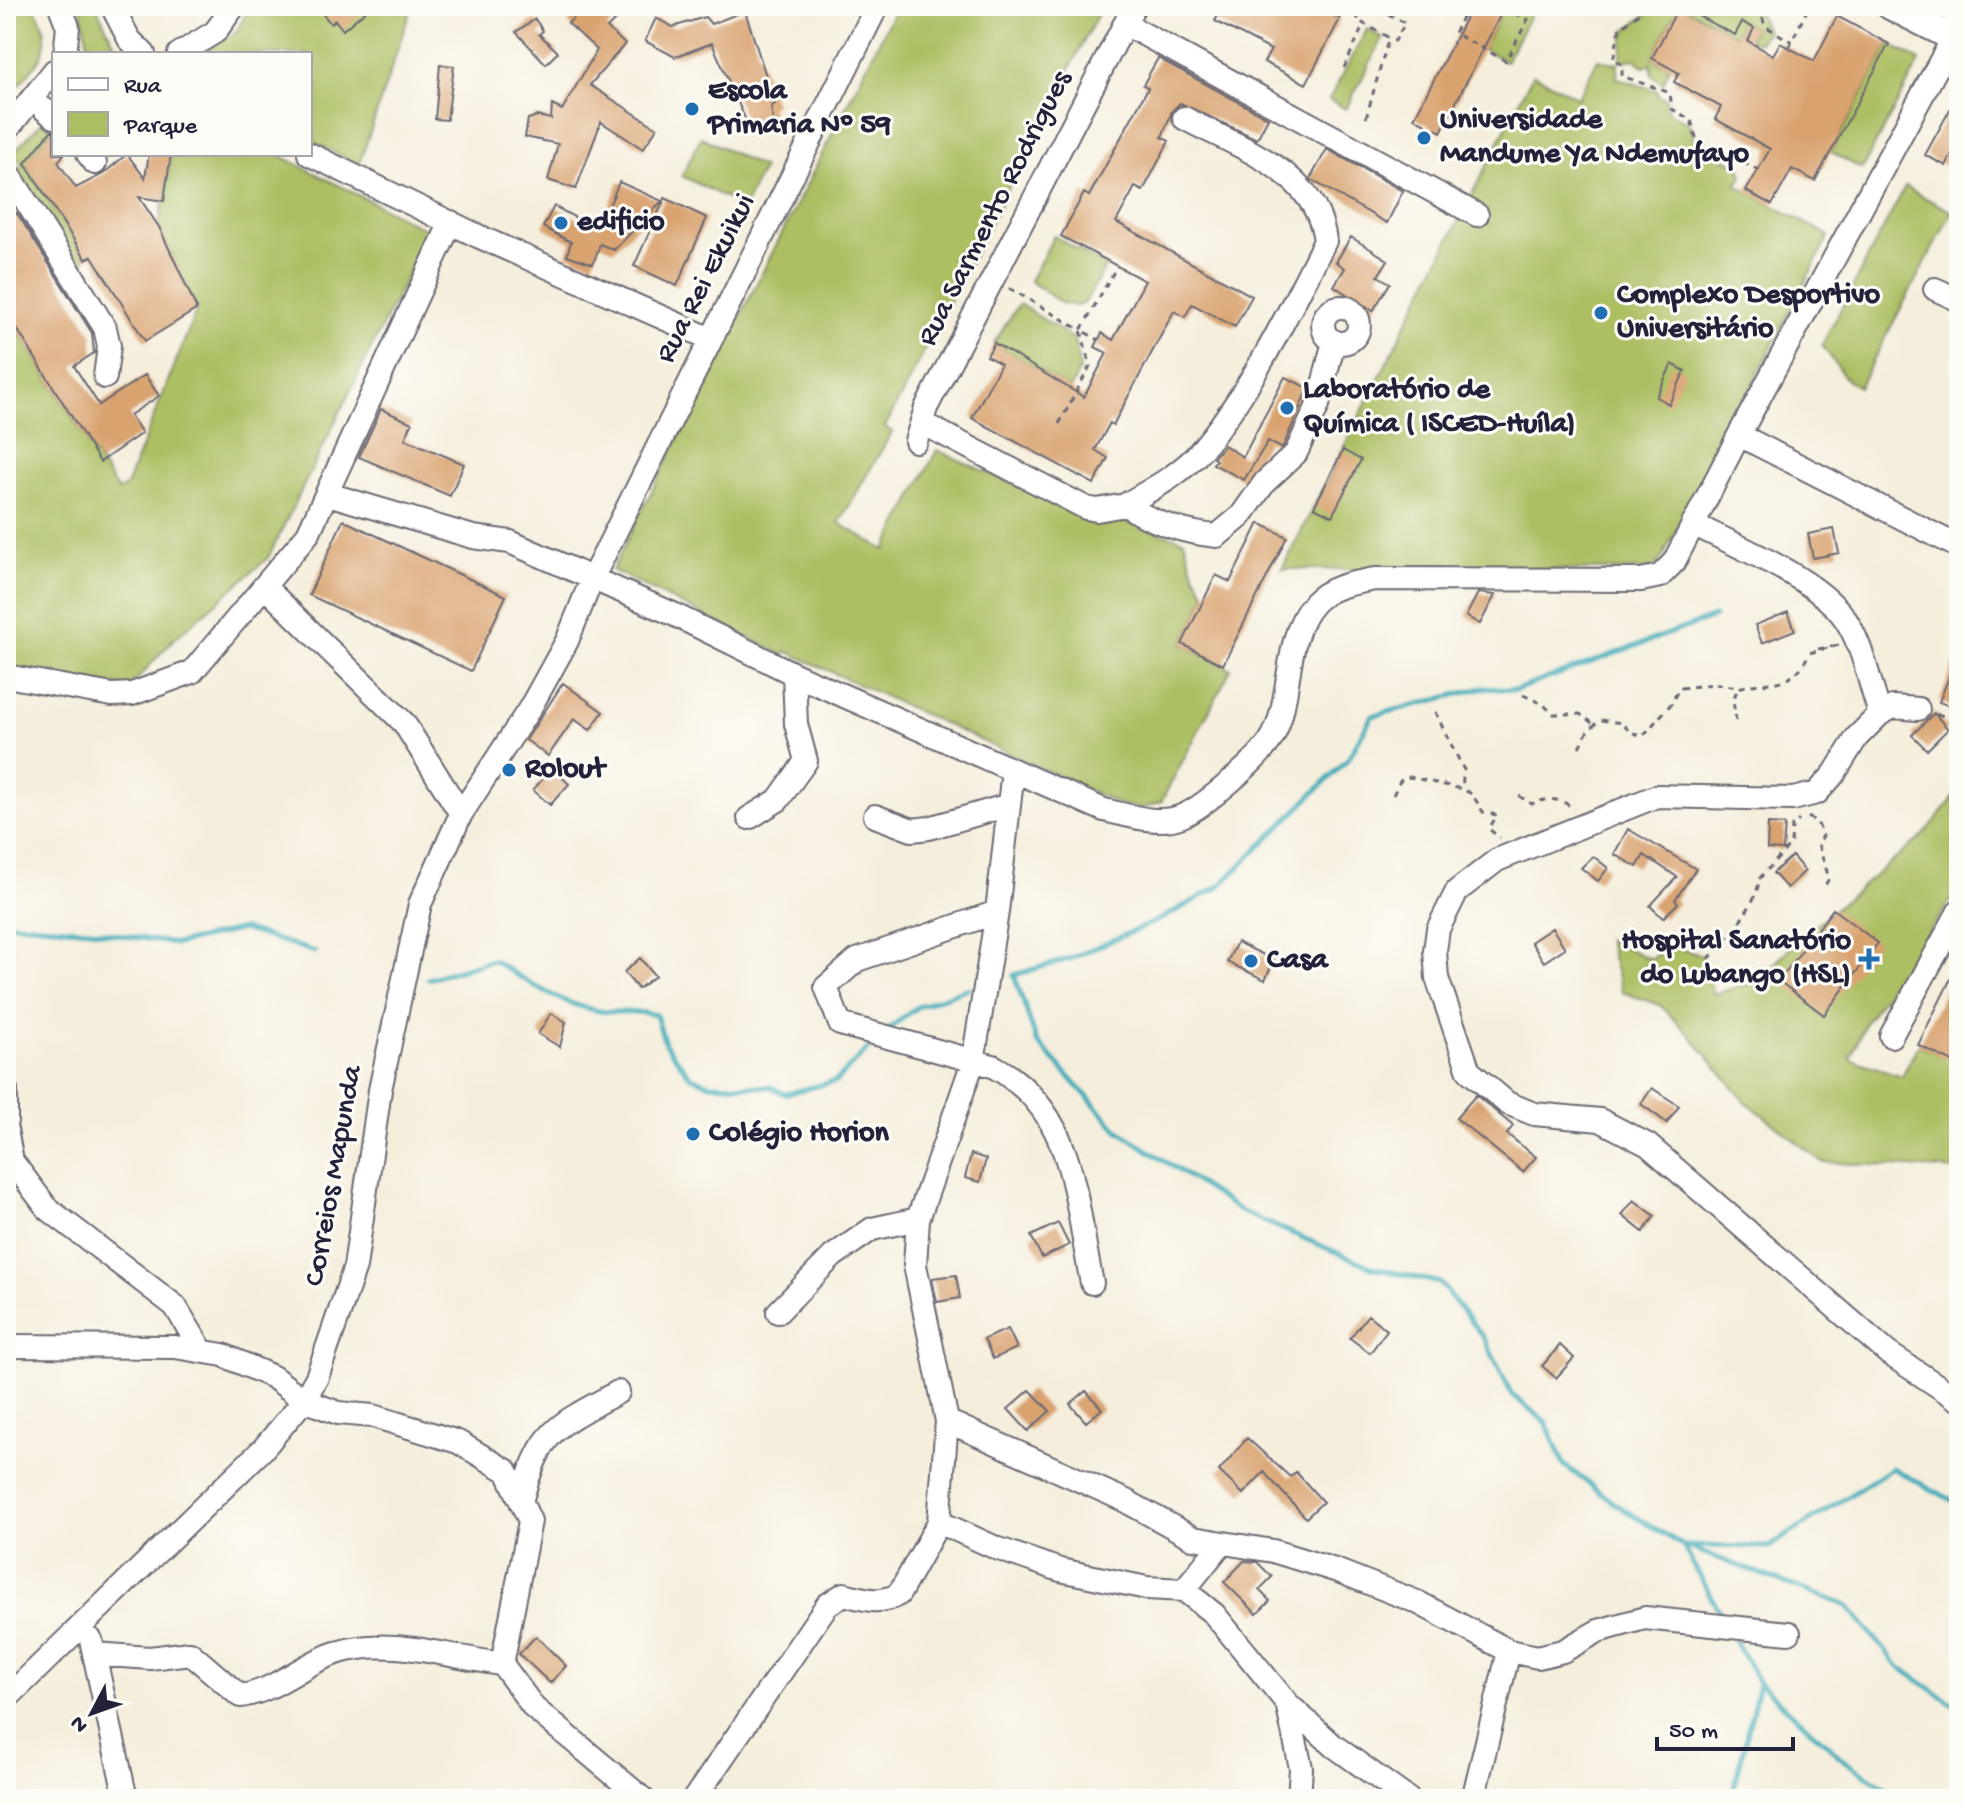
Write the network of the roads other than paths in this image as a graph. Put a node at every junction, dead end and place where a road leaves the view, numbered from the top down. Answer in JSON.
{"nodes":[{"id":1,"x":60,"y":6,"type":"edge"},
{"id":2,"x":112,"y":6,"type":"edge"},
{"id":3,"x":234,"y":6,"type":"edge"},
{"id":4,"x":877,"y":6,"type":"edge"},
{"id":5,"x":1890,"y":6,"type":"edge"},
{"id":6,"x":1948,"y":6,"type":"edge"},
{"id":7,"x":1959,"y":12,"type":"edge"},
{"id":8,"x":1130,"y":15,"type":"edge"},
{"id":9,"x":1956,"y":40,"type":"edge"},
{"id":10,"x":65,"y":52,"type":"edge"},
{"id":11,"x":142,"y":52,"type":"edge"},
{"id":12,"x":182,"y":52,"type":"edge"},
{"id":13,"x":52,"y":74,"type":"edge"},
{"id":14,"x":1184,"y":118,"type":"dead end"},
{"id":15,"x":6,"y":131,"type":"edge"},
{"id":16,"x":312,"y":155,"type":"edge"},
{"id":17,"x":10,"y":182,"type":"edge"},
{"id":18,"x":1477,"y":215,"type":"dead end"},
{"id":19,"x":451,"y":222,"type":"junction"},
{"id":20,"x":1935,"y":289,"type":"dead end"},
{"id":21,"x":1959,"y":300,"type":"edge"},
{"id":22,"x":711,"y":339,"type":"junction"},
{"id":23,"x":1334,"y":341,"type":"dead end"},
{"id":24,"x":105,"y":377,"type":"dead end"},
{"id":25,"x":1739,"y":435,"type":"junction"},
{"id":26,"x":328,"y":494,"type":"junction"},
{"id":27,"x":1125,"y":505,"type":"junction"},
{"id":28,"x":1693,"y":524,"type":"junction"},
{"id":29,"x":1959,"y":547,"type":"edge"},
{"id":30,"x":592,"y":579,"type":"junction"},
{"id":31,"x":265,"y":587,"type":"junction"},
{"id":32,"x":8,"y":671,"type":"edge"},
{"id":33,"x":794,"y":674,"type":"junction"},
{"id":34,"x":1918,"y":709,"type":"dead end"},
{"id":35,"x":1880,"y":714,"type":"junction"},
{"id":36,"x":1013,"y":770,"type":"junction"},
{"id":37,"x":1009,"y":805,"type":"junction"},
{"id":38,"x":461,"y":814,"type":"junction"},
{"id":39,"x":875,"y":816,"type":"dead end"},
{"id":40,"x":749,"y":818,"type":"dead end"},
{"id":41,"x":1959,"y":911,"type":"edge"},
{"id":42,"x":997,"y":912,"type":"junction"},
{"id":43,"x":1891,"y":1036,"type":"dead end"},
{"id":44,"x":973,"y":1062,"type":"junction"},
{"id":45,"x":6,"y":1090,"type":"edge"},
{"id":46,"x":6,"y":1121,"type":"edge"},
{"id":47,"x":6,"y":1130,"type":"edge"},
{"id":48,"x":918,"y":1219,"type":"junction"},
{"id":49,"x":1092,"y":1283,"type":"dead end"},
{"id":50,"x":778,"y":1312,"type":"dead end"},
{"id":51,"x":6,"y":1346,"type":"edge"},
{"id":52,"x":202,"y":1351,"type":"junction"},
{"id":53,"x":618,"y":1392,"type":"dead end"},
{"id":54,"x":304,"y":1400,"type":"junction"},
{"id":55,"x":1959,"y":1400,"type":"edge"},
{"id":56,"x":947,"y":1421,"type":"junction"},
{"id":57,"x":521,"y":1502,"type":"junction"},
{"id":58,"x":939,"y":1522,"type":"junction"},
{"id":59,"x":1221,"y":1544,"type":"junction"},
{"id":60,"x":1184,"y":1590,"type":"junction"},
{"id":61,"x":87,"y":1624,"type":"junction"},
{"id":62,"x":1789,"y":1633,"type":"dead end"},
{"id":63,"x":1509,"y":1651,"type":"junction"},
{"id":64,"x":95,"y":1654,"type":"junction"},
{"id":65,"x":502,"y":1664,"type":"junction"},
{"id":66,"x":6,"y":1699,"type":"edge"},
{"id":67,"x":1287,"y":1703,"type":"junction"},
{"id":68,"x":126,"y":1799,"type":"edge"},
{"id":69,"x":643,"y":1799,"type":"edge"},
{"id":70,"x":694,"y":1799,"type":"edge"},
{"id":71,"x":1299,"y":1799,"type":"edge"},
{"id":72,"x":1408,"y":1799,"type":"edge"},
{"id":73,"x":1473,"y":1799,"type":"edge"}],
"edges":[{"from":1,"to":10,"type":"street"},
{"from":2,"to":11,"type":"street"},
{"from":3,"to":12,"type":"street"},
{"from":4,"to":22,"type":"street","name":"Rua Rei Ekuikui"},
{"from":5,"to":9,"type":"main road"},
{"from":6,"to":7,"type":"main road"},
{"from":8,"to":18,"type":"street"},
{"from":8,"to":27,"type":"street","name":"Rua Sarmento Rodrigues"},
{"from":9,"to":25,"type":"street"},
{"from":13,"to":15,"type":"street"},
{"from":14,"to":27,"type":"street"},
{"from":16,"to":19,"type":"street"},
{"from":17,"to":24,"type":"street"},
{"from":19,"to":22,"type":"street"},
{"from":19,"to":26,"type":"street"},
{"from":20,"to":21,"type":"street"},
{"from":22,"to":30,"type":"street","name":"Rua Rei Ekuikui"},
{"from":23,"to":27,"type":"street"},
{"from":25,"to":28,"type":"street"},
{"from":25,"to":29,"type":"street"},
{"from":26,"to":30,"type":"street"},
{"from":26,"to":31,"type":"street"},
{"from":28,"to":35,"type":"street"},
{"from":28,"to":36,"type":"street"},
{"from":30,"to":33,"type":"street"},
{"from":30,"to":38,"type":"street","name":"Correios Mapunda"},
{"from":31,"to":32,"type":"street"},
{"from":31,"to":38,"type":"street"},
{"from":33,"to":36,"type":"street"},
{"from":33,"to":40,"type":"street"},
{"from":34,"to":35,"type":"street"},
{"from":35,"to":55,"type":"street"},
{"from":36,"to":37,"type":"street"},
{"from":37,"to":39,"type":"street"},
{"from":37,"to":42,"type":"street"},
{"from":38,"to":54,"type":"street","name":"Correios Mapunda"},
{"from":41,"to":43,"type":"street"},
{"from":42,"to":44,"type":"street"},
{"from":42,"to":44,"type":"street"},
{"from":44,"to":48,"type":"street"},
{"from":44,"to":49,"type":"street"},
{"from":45,"to":46,"type":"street"},
{"from":47,"to":52,"type":"street"},
{"from":48,"to":50,"type":"street"},
{"from":48,"to":56,"type":"street"},
{"from":51,"to":52,"type":"street"},
{"from":52,"to":54,"type":"street"},
{"from":53,"to":57,"type":"street"},
{"from":54,"to":57,"type":"street"},
{"from":54,"to":61,"type":"street","name":"Correios Mapunda"},
{"from":56,"to":58,"type":"street"},
{"from":56,"to":59,"type":"street"},
{"from":57,"to":65,"type":"street"},
{"from":58,"to":60,"type":"street"},
{"from":58,"to":70,"type":"street"},
{"from":59,"to":60,"type":"street"},
{"from":59,"to":63,"type":"street"},
{"from":60,"to":67,"type":"street"},
{"from":61,"to":64,"type":"street"},
{"from":61,"to":66,"type":"street","name":"Correios Mapunda"},
{"from":62,"to":63,"type":"street"},
{"from":63,"to":73,"type":"street"},
{"from":64,"to":65,"type":"street"},
{"from":64,"to":68,"type":"street"},
{"from":65,"to":69,"type":"street"},
{"from":67,"to":71,"type":"street"},
{"from":67,"to":72,"type":"street"}]}
